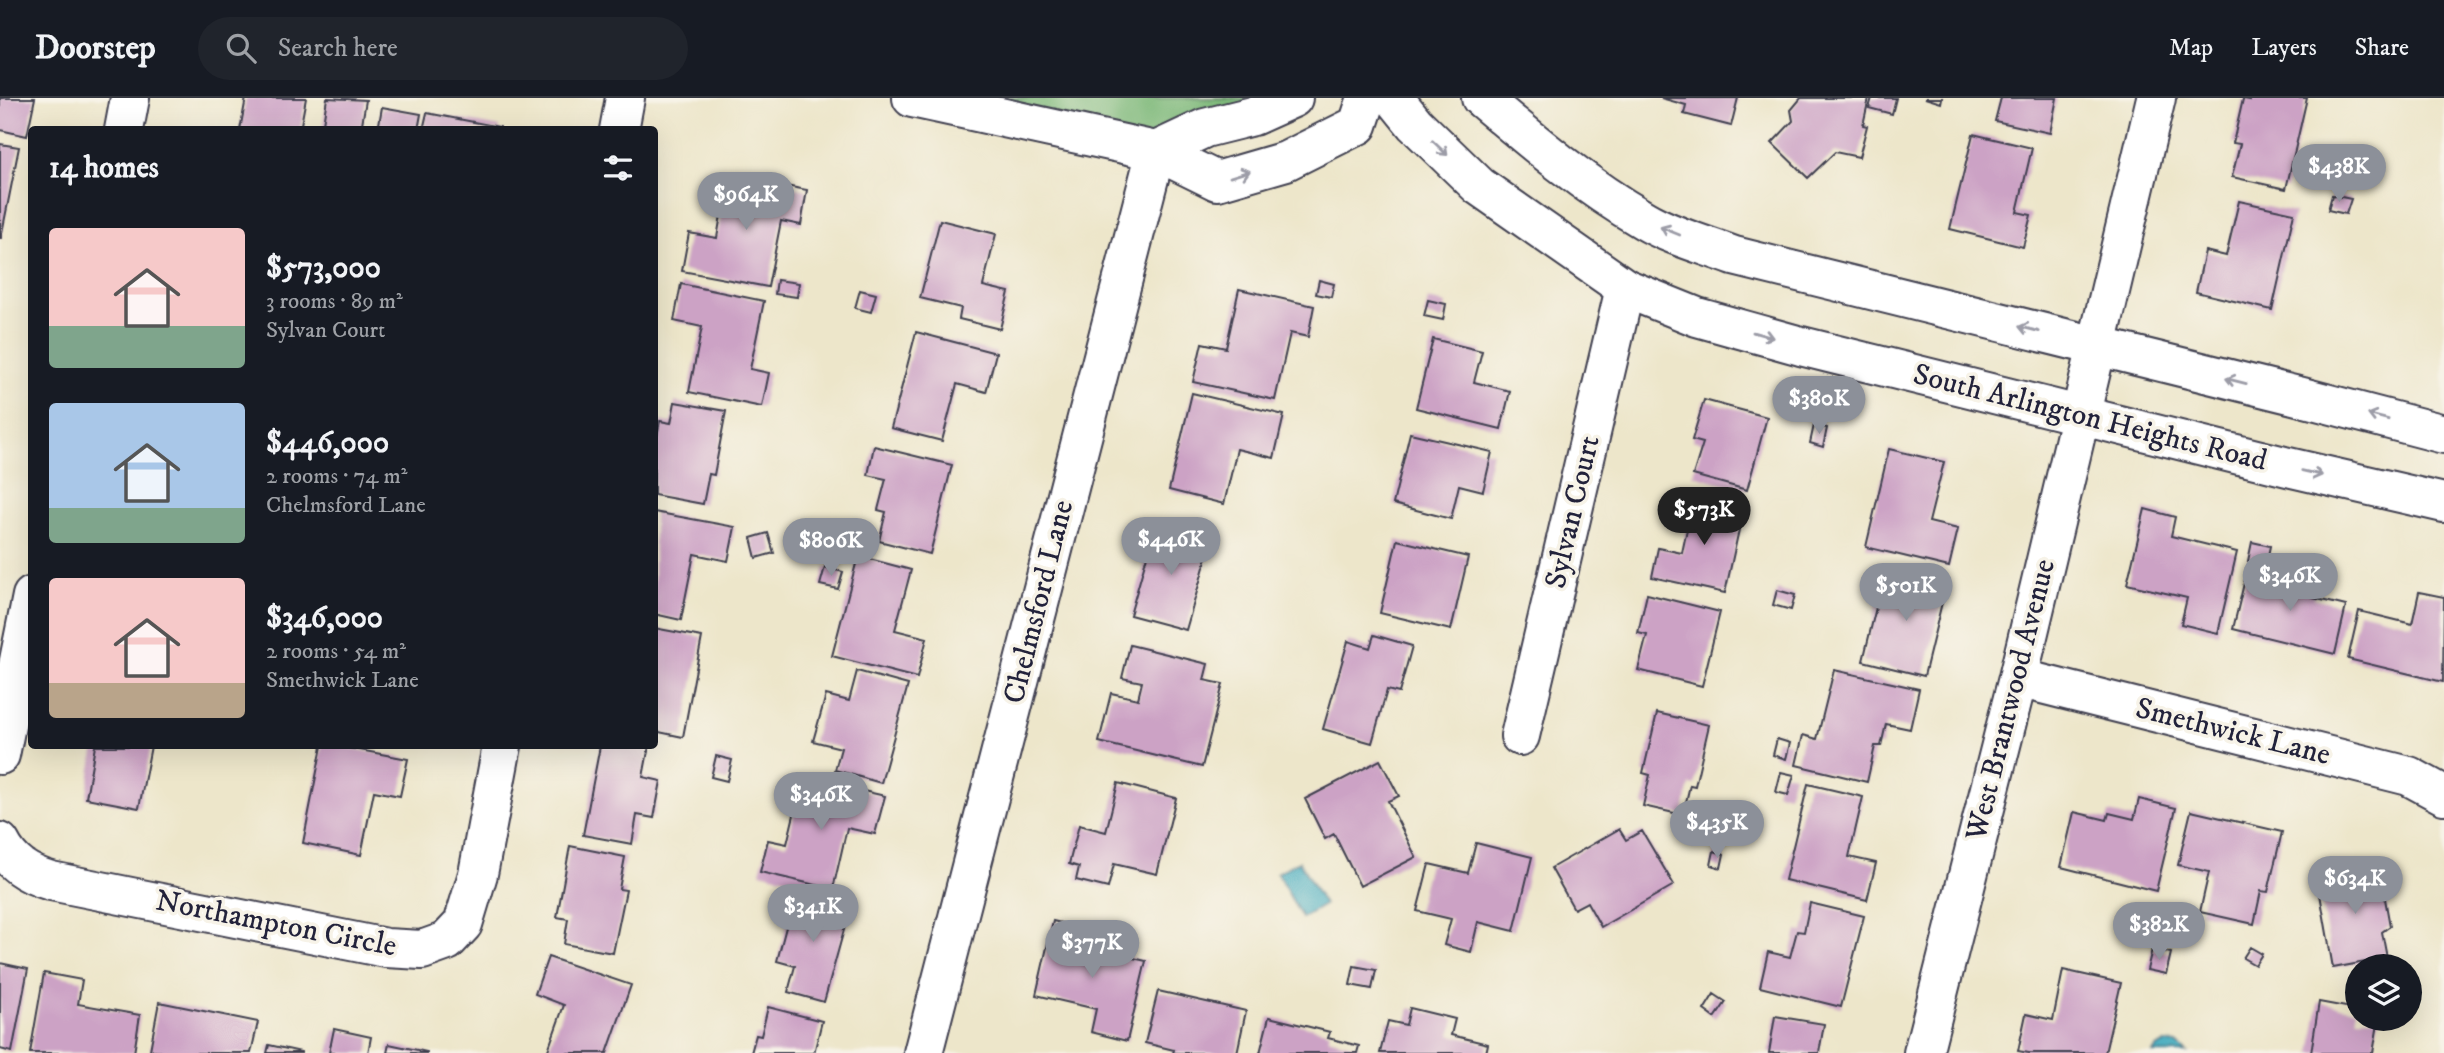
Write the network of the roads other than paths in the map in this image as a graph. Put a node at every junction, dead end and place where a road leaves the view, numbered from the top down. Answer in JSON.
{"nodes":[{"id":1,"x":130,"y":98,"type":"edge"},
{"id":2,"x":625,"y":98,"type":"edge"},
{"id":3,"x":912,"y":98,"type":"edge"},
{"id":4,"x":1293,"y":98,"type":"edge"},
{"id":5,"x":1367,"y":98,"type":"edge"},
{"id":6,"x":1394,"y":98,"type":"edge"},
{"id":7,"x":1481,"y":98,"type":"edge"},
{"id":8,"x":2156,"y":98,"type":"edge"},
{"id":9,"x":125,"y":126,"type":"edge"},
{"id":10,"x":620,"y":126,"type":"edge"},
{"id":11,"x":1156,"y":150,"type":"junction"},
{"id":12,"x":1625,"y":288,"type":"junction"},
{"id":13,"x":2096,"y":346,"type":"junction"},
{"id":14,"x":2080,"y":415,"type":"junction"},
{"id":15,"x":2444,"y":434,"type":"edge"},
{"id":16,"x":2444,"y":503,"type":"edge"},
{"id":17,"x":28,"y":616,"type":"edge"},
{"id":18,"x":2018,"y":678,"type":"junction"},
{"id":19,"x":1520,"y":737,"type":"dead end"},
{"id":20,"x":501,"y":749,"type":"edge"},
{"id":21,"x":0,"y":755,"type":"edge"},
{"id":22,"x":2444,"y":795,"type":"edge"},
{"id":23,"x":0,"y":842,"type":"edge"},
{"id":24,"x":923,"y":1053,"type":"edge"},
{"id":25,"x":1923,"y":1053,"type":"edge"}],
"edges":[{"from":1,"to":9,"type":"street"},
{"from":2,"to":10,"type":"street"},
{"from":3,"to":11,"type":"street"},
{"from":4,"to":11,"type":"street"},
{"from":11,"to":5,"type":"street","one_way":true},
{"from":6,"to":12,"type":"street","name":"South Arlington Heights Road","one_way":true},
{"from":13,"to":7,"type":"street","one_way":true},
{"from":8,"to":13,"type":"street","name":"West Brantwood Avenue"},
{"from":11,"to":24,"type":"street","name":"Chelmsford Lane"},
{"from":12,"to":14,"type":"street","name":"South Arlington Heights Road","one_way":true},
{"from":12,"to":19,"type":"street","name":"Sylvan Court"},
{"from":13,"to":14,"type":"street","name":"West Brantwood Avenue"},
{"from":15,"to":13,"type":"street","one_way":true},
{"from":14,"to":16,"type":"street","name":"South Arlington Heights Road","one_way":true},
{"from":14,"to":18,"type":"street","name":"West Brantwood Avenue"},
{"from":17,"to":21,"type":"street"},
{"from":18,"to":22,"type":"street","name":"Smethwick Lane"},
{"from":18,"to":25,"type":"street","name":"West Brantwood Avenue"},
{"from":20,"to":23,"type":"street","name":"Northampton Circle"}]}
